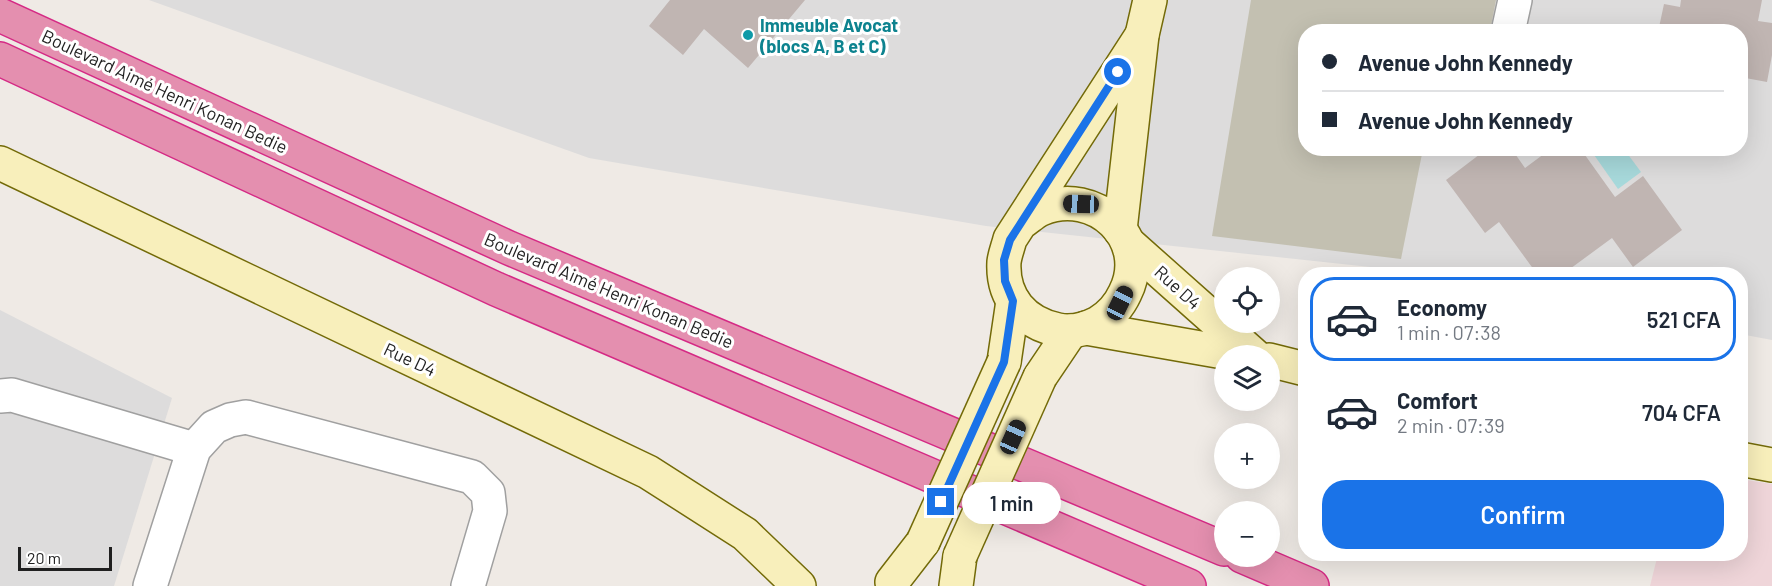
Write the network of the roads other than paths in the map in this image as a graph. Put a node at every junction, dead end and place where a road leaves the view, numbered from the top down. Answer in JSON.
{"nodes":[{"id":1,"x":1150,"y":0,"type":"edge"},
{"id":2,"x":1515,"y":0,"type":"edge"},
{"id":3,"x":0,"y":15,"type":"edge"},
{"id":4,"x":1510,"y":24,"type":"edge"},
{"id":5,"x":1142,"y":35,"type":"junction"},
{"id":6,"x":0,"y":59,"type":"edge"},
{"id":7,"x":0,"y":163,"type":"edge"},
{"id":8,"x":1022,"y":222,"type":"junction"},
{"id":9,"x":1124,"y":236,"type":"junction"},
{"id":10,"x":1013,"y":301,"type":"junction"},
{"id":11,"x":1079,"y":330,"type":"junction"},
{"id":12,"x":1243,"y":345,"type":"edge"},
{"id":13,"x":1214,"y":351,"type":"edge"},
{"id":14,"x":1280,"y":363,"type":"edge"},
{"id":15,"x":1298,"y":367,"type":"edge"},
{"id":16,"x":0,"y":396,"type":"edge"},
{"id":17,"x":194,"y":449,"type":"junction"},
{"id":18,"x":1748,"y":460,"type":"edge"},
{"id":19,"x":1772,"y":465,"type":"edge"},
{"id":20,"x":1214,"y":545,"type":"edge"},
{"id":21,"x":1268,"y":567,"type":"edge"},
{"id":22,"x":958,"y":571,"type":"edge"},
{"id":23,"x":897,"y":585,"type":"edge"},
{"id":24,"x":150,"y":586,"type":"edge"},
{"id":25,"x":468,"y":586,"type":"edge"},
{"id":26,"x":799,"y":586,"type":"edge"},
{"id":27,"x":1189,"y":586,"type":"edge"},
{"id":28,"x":1312,"y":586,"type":"edge"}],
"edges":[{"from":1,"to":5,"type":"main road"},
{"from":2,"to":4,"type":"street"},
{"from":3,"to":20,"type":"highway","name":"Boulevard Aimé Henri Konan Bedie"},
{"from":5,"to":8,"type":"main road"},
{"from":5,"to":9,"type":"main road"},
{"from":6,"to":27,"type":"highway"},
{"from":7,"to":26,"type":"main road","name":"Rue D4"},
{"from":8,"to":9,"type":"main road"},
{"from":8,"to":10,"type":"main road"},
{"from":9,"to":11,"type":"main road"},
{"from":9,"to":12,"type":"main road","name":"Rue D4"},
{"from":10,"to":11,"type":"main road"},
{"from":10,"to":23,"type":"main road","bridge":true},
{"from":11,"to":13,"type":"main road"},
{"from":11,"to":22,"type":"main road","bridge":true},
{"from":14,"to":15,"type":"main road"},
{"from":16,"to":17,"type":"street"},
{"from":17,"to":24,"type":"street"},
{"from":17,"to":25,"type":"street"},
{"from":18,"to":19,"type":"main road"},
{"from":21,"to":28,"type":"highway"}]}
